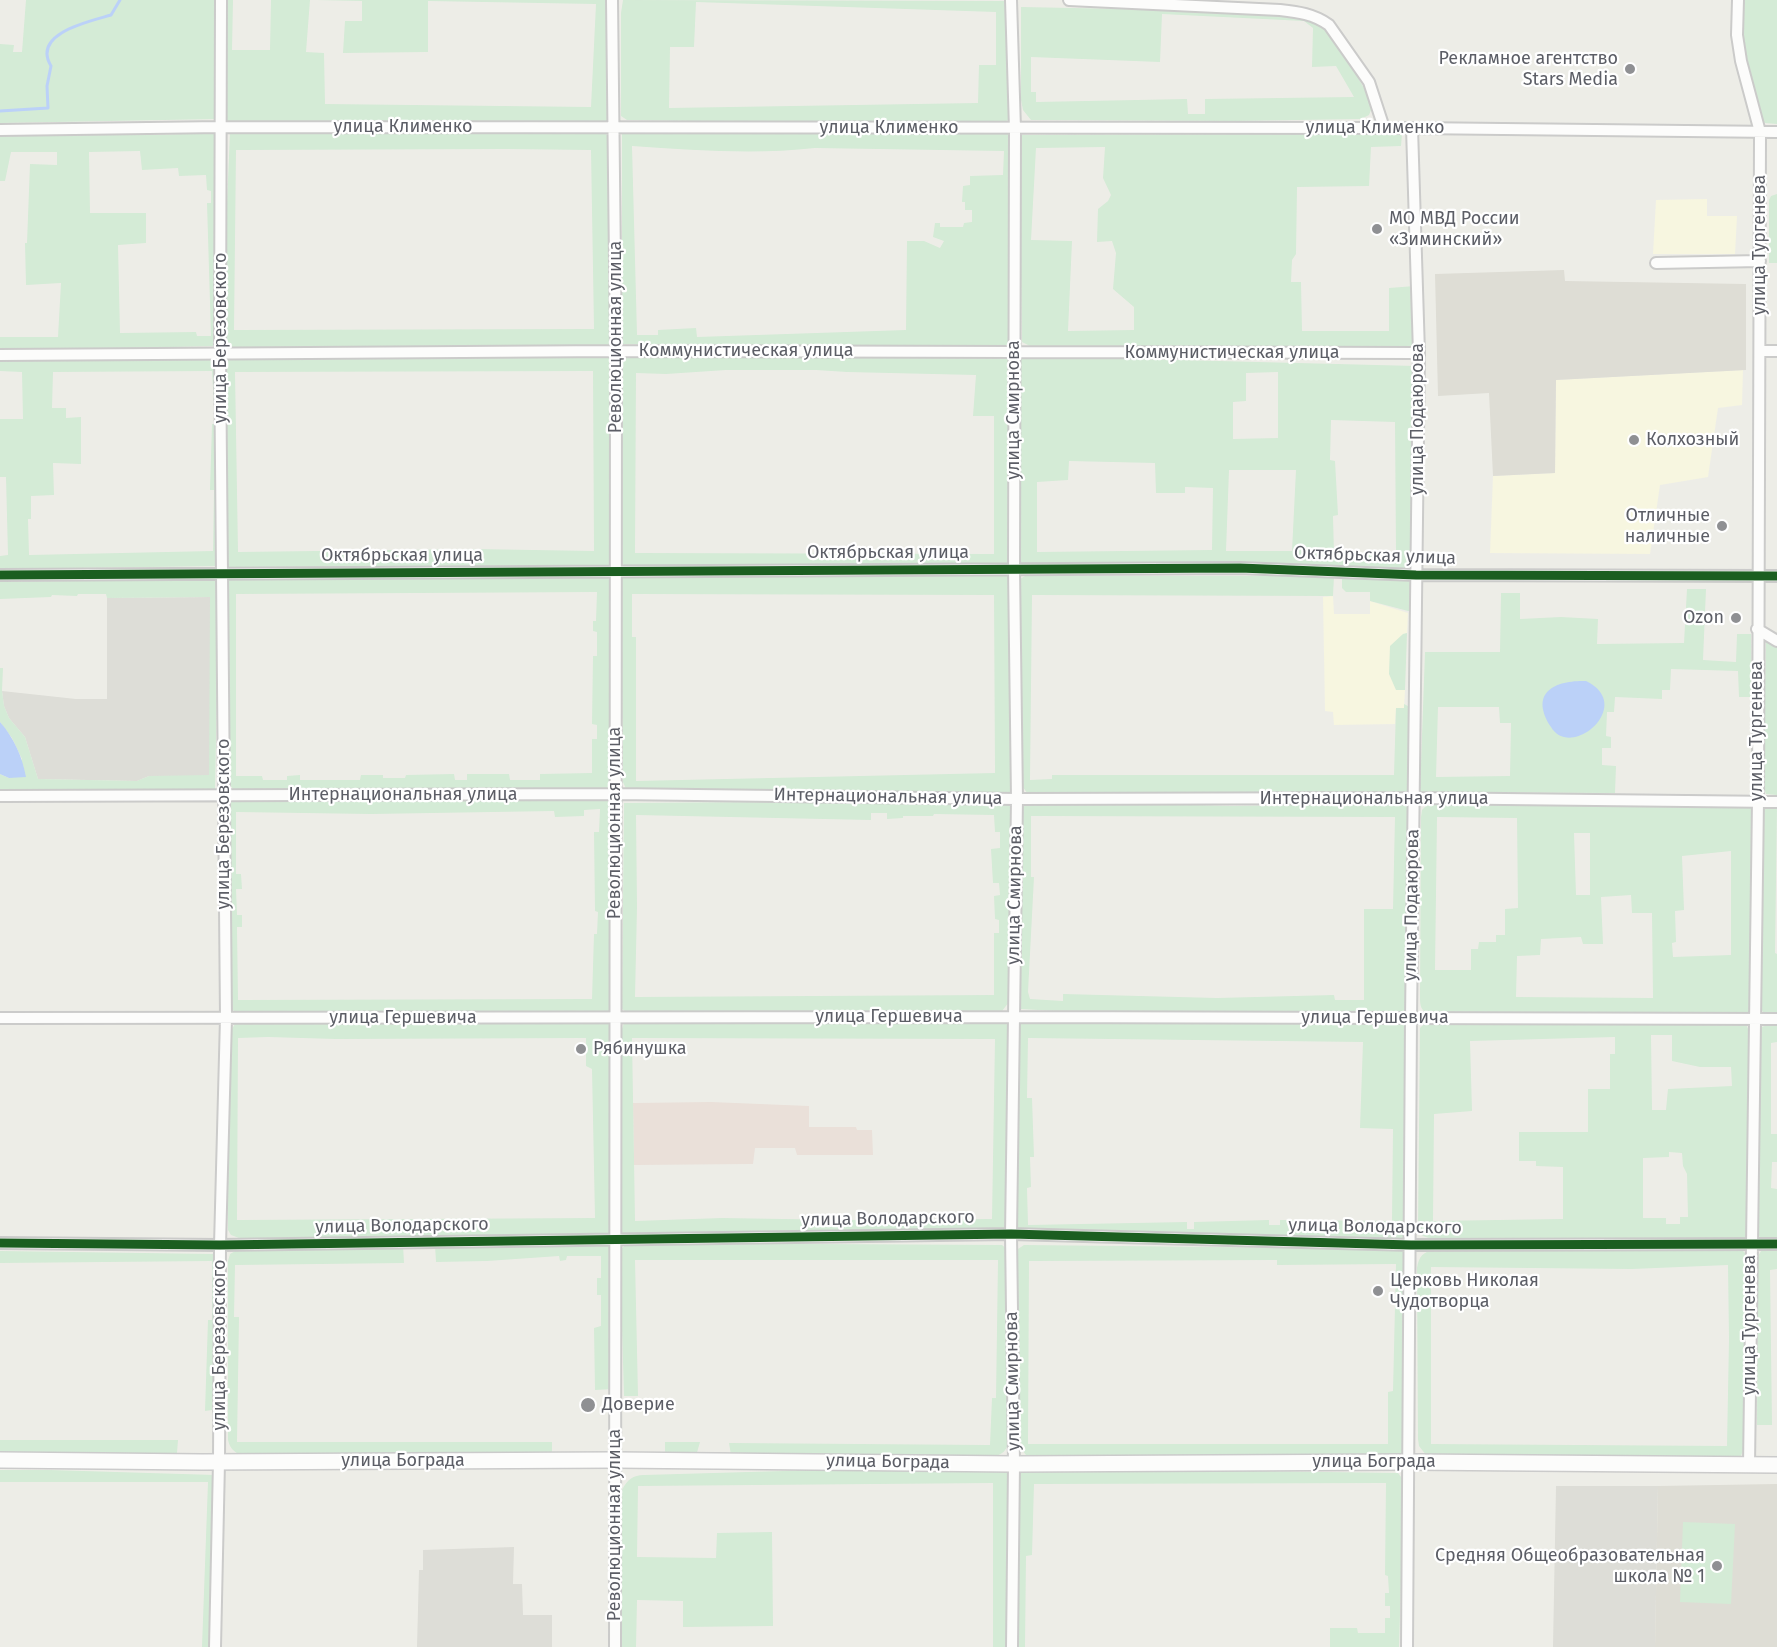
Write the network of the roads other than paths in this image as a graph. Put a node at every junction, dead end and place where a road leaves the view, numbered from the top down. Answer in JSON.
{"nodes":[{"id":1,"x":221,"y":0,"type":"edge"},
{"id":2,"x":612,"y":0,"type":"edge"},
{"id":3,"x":1011,"y":0,"type":"edge"},
{"id":4,"x":1069,"y":0,"type":"edge"},
{"id":5,"x":1738,"y":0,"type":"edge"},
{"id":6,"x":222,"y":127,"type":"junction"},
{"id":7,"x":615,"y":127,"type":"junction"},
{"id":8,"x":1384,"y":128,"type":"junction"},
{"id":9,"x":1412,"y":128,"type":"junction"},
{"id":10,"x":1015,"y":129,"type":"junction"},
{"id":11,"x":0,"y":130,"type":"edge"},
{"id":12,"x":1760,"y":132,"type":"junction"},
{"id":13,"x":1777,"y":132,"type":"edge"},
{"id":14,"x":1760,"y":261,"type":"junction"},
{"id":15,"x":1656,"y":263,"type":"dead end"},
{"id":16,"x":616,"y":351,"type":"junction"},
{"id":17,"x":1761,"y":351,"type":"junction"},
{"id":18,"x":1777,"y":351,"type":"edge"},
{"id":19,"x":220,"y":352,"type":"junction"},
{"id":20,"x":1014,"y":353,"type":"junction"},
{"id":21,"x":1419,"y":353,"type":"junction"},
{"id":22,"x":0,"y":355,"type":"edge"},
{"id":23,"x":1014,"y":569,"type":"junction"},
{"id":24,"x":615,"y":572,"type":"junction"},
{"id":25,"x":223,"y":573,"type":"junction"},
{"id":26,"x":0,"y":575,"type":"edge"},
{"id":27,"x":1416,"y":575,"type":"junction"},
{"id":28,"x":1758,"y":576,"type":"junction"},
{"id":29,"x":1777,"y":576,"type":"edge"},
{"id":30,"x":1757,"y":629,"type":"junction"},
{"id":31,"x":1777,"y":641,"type":"edge"},
{"id":32,"x":616,"y":794,"type":"junction"},
{"id":33,"x":0,"y":796,"type":"edge"},
{"id":34,"x":223,"y":796,"type":"junction"},
{"id":35,"x":1414,"y":798,"type":"junction"},
{"id":36,"x":1017,"y":799,"type":"junction"},
{"id":37,"x":1758,"y":801,"type":"junction"},
{"id":38,"x":1777,"y":801,"type":"edge"},
{"id":39,"x":615,"y":1017,"type":"junction"},
{"id":40,"x":1014,"y":1017,"type":"junction"},
{"id":41,"x":0,"y":1018,"type":"edge"},
{"id":42,"x":226,"y":1018,"type":"junction"},
{"id":43,"x":1411,"y":1018,"type":"junction"},
{"id":44,"x":1754,"y":1019,"type":"junction"},
{"id":45,"x":1777,"y":1020,"type":"edge"},
{"id":46,"x":1011,"y":1234,"type":"junction"},
{"id":47,"x":614,"y":1239,"type":"junction"},
{"id":48,"x":0,"y":1243,"type":"edge"},
{"id":49,"x":1751,"y":1244,"type":"junction"},
{"id":50,"x":1777,"y":1244,"type":"edge"},
{"id":51,"x":220,"y":1245,"type":"junction"},
{"id":52,"x":1411,"y":1245,"type":"junction"},
{"id":53,"x":0,"y":1460,"type":"edge"},
{"id":54,"x":615,"y":1460,"type":"junction"},
{"id":55,"x":219,"y":1462,"type":"junction"},
{"id":56,"x":1410,"y":1462,"type":"junction"},
{"id":57,"x":1014,"y":1464,"type":"junction"},
{"id":58,"x":1749,"y":1466,"type":"junction"},
{"id":59,"x":1777,"y":1466,"type":"edge"},
{"id":60,"x":215,"y":1647,"type":"edge"},
{"id":61,"x":615,"y":1647,"type":"edge"},
{"id":62,"x":1012,"y":1647,"type":"edge"},
{"id":63,"x":1407,"y":1647,"type":"edge"}],
"edges":[{"from":1,"to":6,"type":"street","name":"улица Березовского"},
{"from":2,"to":7,"type":"street","name":"Революционная улица"},
{"from":3,"to":10,"type":"street","name":"улица Смирнова"},
{"from":4,"to":8,"type":"street"},
{"from":5,"to":12,"type":"street","name":"улица Тургенева"},
{"from":6,"to":7,"type":"street","name":"улица Клименко"},
{"from":6,"to":11,"type":"street","name":"улица Клименко"},
{"from":6,"to":19,"type":"street","name":"улица Березовского"},
{"from":7,"to":10,"type":"street","name":"улица Клименко"},
{"from":7,"to":16,"type":"street","name":"Революционная улица"},
{"from":8,"to":9,"type":"street","name":"улица Клименко"},
{"from":8,"to":10,"type":"street","name":"улица Клименко"},
{"from":9,"to":12,"type":"street","name":"улица Клименко"},
{"from":9,"to":21,"type":"street","name":"улица Подаюрова"},
{"from":10,"to":20,"type":"street","name":"улица Смирнова"},
{"from":12,"to":13,"type":"street","name":"улица Клименко"},
{"from":12,"to":14,"type":"street","name":"улица Тургенева"},
{"from":14,"to":15,"type":"street"},
{"from":14,"to":17,"type":"street","name":"улица Тургенева"},
{"from":16,"to":19,"type":"street","name":"Коммунистическая улица"},
{"from":16,"to":20,"type":"street","name":"Коммунистическая улица"},
{"from":16,"to":24,"type":"street","name":"Революционная улица"},
{"from":17,"to":18,"type":"street"},
{"from":17,"to":28,"type":"street","name":"улица Тургенева"},
{"from":19,"to":22,"type":"street","name":"Коммунистическая улица"},
{"from":19,"to":25,"type":"street","name":"улица Березовского"},
{"from":20,"to":21,"type":"street","name":"Коммунистическая улица"},
{"from":20,"to":23,"type":"street","name":"улица Смирнова"},
{"from":21,"to":27,"type":"street","name":"улица Подаюрова"},
{"from":23,"to":24,"type":"street","name":"Октябрьская улица"},
{"from":23,"to":27,"type":"street","name":"Октябрьская улица"},
{"from":23,"to":36,"type":"street","name":"улица Смирнова"},
{"from":24,"to":25,"type":"street","name":"Октябрьская улица"},
{"from":24,"to":32,"type":"street","name":"Революционная улица"},
{"from":25,"to":26,"type":"street","name":"Октябрьская улица"},
{"from":25,"to":34,"type":"street","name":"улица Березовского"},
{"from":27,"to":28,"type":"street","name":"Октябрьская улица"},
{"from":27,"to":35,"type":"street","name":"улица Подаюрова"},
{"from":28,"to":29,"type":"street","name":"Октябрьская улица"},
{"from":28,"to":30,"type":"street","name":"улица Тургенева"},
{"from":30,"to":31,"type":"street"},
{"from":30,"to":37,"type":"street","name":"улица Тургенева"},
{"from":32,"to":34,"type":"street","name":"Интернациональная улица"},
{"from":32,"to":36,"type":"street","name":"Интернациональная улица"},
{"from":32,"to":39,"type":"street","name":"Революционная улица"},
{"from":33,"to":34,"type":"street","name":"Интернациональная улица"},
{"from":34,"to":42,"type":"street","name":"улица Березовского"},
{"from":35,"to":36,"type":"street","name":"Интернациональная улица"},
{"from":35,"to":37,"type":"street","name":"Интернациональная улица"},
{"from":35,"to":43,"type":"street","name":"улица Подаюрова"},
{"from":36,"to":40,"type":"street","name":"улица Смирнова"},
{"from":37,"to":38,"type":"street","name":"Интернациональная улица"},
{"from":37,"to":44,"type":"street","name":"улица Тургенева"},
{"from":39,"to":40,"type":"street","name":"улица Гершевича"},
{"from":39,"to":42,"type":"street","name":"улица Гершевича"},
{"from":39,"to":47,"type":"street","name":"Революционная улица"},
{"from":40,"to":43,"type":"street","name":"улица Гершевича"},
{"from":40,"to":46,"type":"street","name":"улица Смирнова"},
{"from":41,"to":42,"type":"street","name":"улица Гершевича"},
{"from":42,"to":51,"type":"street","name":"улица Березовского"},
{"from":43,"to":44,"type":"street","name":"улица Гершевича"},
{"from":43,"to":52,"type":"street","name":"улица Подаюрова"},
{"from":44,"to":45,"type":"street","name":"улица Гершевича"},
{"from":44,"to":49,"type":"street","name":"улица Тургенева"},
{"from":46,"to":47,"type":"street","name":"улица Володарского"},
{"from":46,"to":52,"type":"street","name":"улица Володарского"},
{"from":46,"to":57,"type":"street","name":"улица Смирнова"},
{"from":47,"to":51,"type":"street","name":"улица Володарского"},
{"from":47,"to":54,"type":"street","name":"Революционная улица"},
{"from":48,"to":51,"type":"street","name":"улица Володарского"},
{"from":49,"to":50,"type":"street","name":"улица Володарского"},
{"from":49,"to":52,"type":"street","name":"улица Володарского"},
{"from":49,"to":58,"type":"street","name":"улица Тургенева"},
{"from":51,"to":55,"type":"street","name":"улица Березовского"},
{"from":52,"to":56,"type":"street","name":"улица Подаюрова"},
{"from":53,"to":55,"type":"street","name":"улица Бограда"},
{"from":54,"to":55,"type":"street","name":"улица Бограда"},
{"from":54,"to":57,"type":"street","name":"улица Бограда"},
{"from":54,"to":61,"type":"street","name":"Революционная улица"},
{"from":55,"to":60,"type":"street","name":"улица Березовского"},
{"from":56,"to":57,"type":"street","name":"улица Бограда"},
{"from":56,"to":58,"type":"street","name":"улица Бограда"},
{"from":56,"to":63,"type":"street","name":"улица Подаюрова"},
{"from":57,"to":62,"type":"street","name":"улица Смирнова"},
{"from":58,"to":59,"type":"street","name":"улица Бограда"}]}
